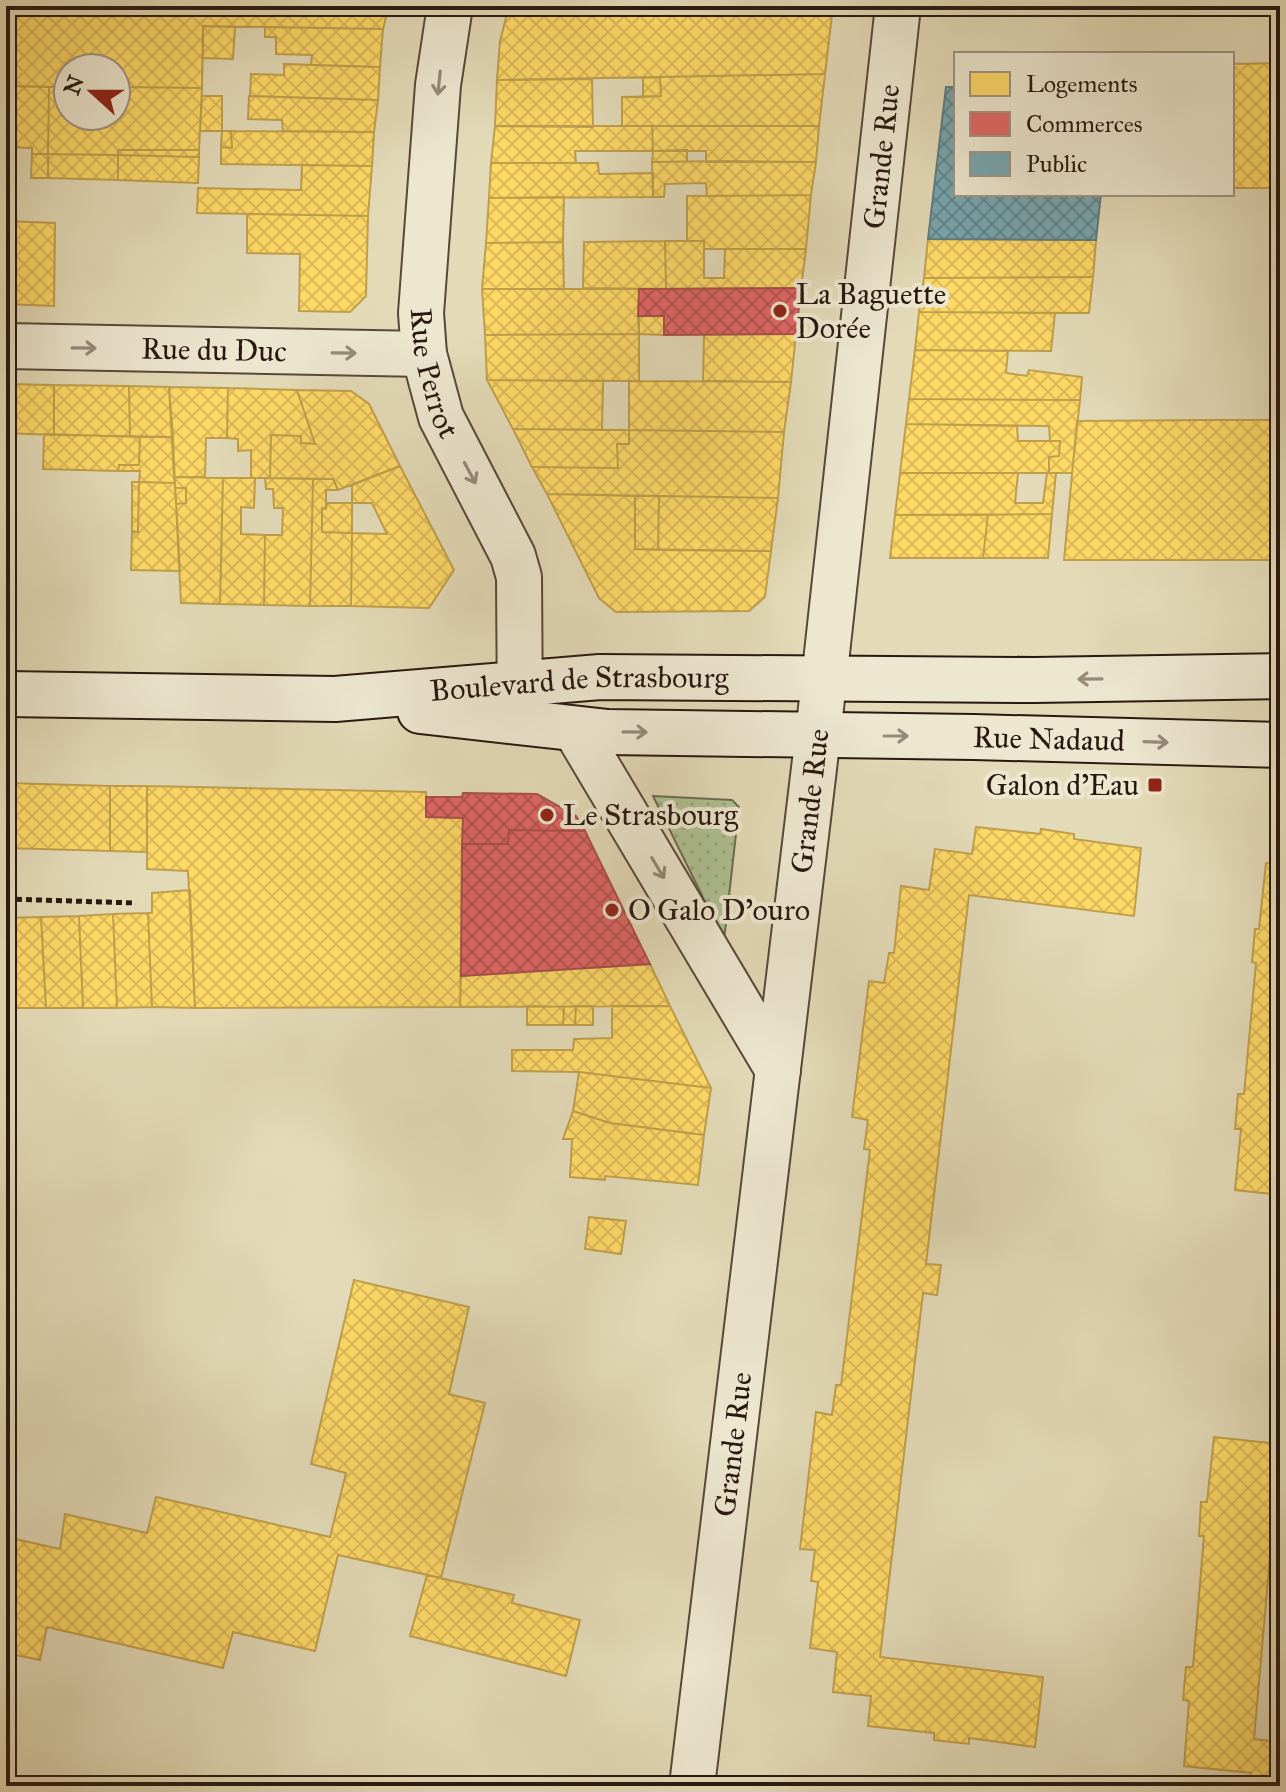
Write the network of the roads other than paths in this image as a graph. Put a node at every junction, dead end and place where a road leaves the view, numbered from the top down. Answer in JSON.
{"nodes":[{"id":1,"x":450,"y":6,"type":"edge"},
{"id":2,"x":898,"y":6,"type":"edge"},
{"id":3,"x":6,"y":346,"type":"edge"},
{"id":4,"x":424,"y":354,"type":"junction"},
{"id":5,"x":1280,"y":676,"type":"edge"},
{"id":6,"x":824,"y":679,"type":"junction"},
{"id":7,"x":6,"y":694,"type":"edge"},
{"id":8,"x":520,"y":704,"type":"junction"},
{"id":9,"x":575,"y":729,"type":"junction"},
{"id":10,"x":818,"y":735,"type":"junction"},
{"id":11,"x":1280,"y":745,"type":"edge"},
{"id":12,"x":778,"y":1070,"type":"junction"},
{"id":13,"x":692,"y":1786,"type":"edge"}],
"edges":[{"from":1,"to":4,"type":"street","name":"Rue Perrot","one_way":true},
{"from":2,"to":6,"type":"street","name":"Grande Rue"},
{"from":3,"to":4,"type":"street","name":"Rue du Duc","one_way":true},
{"from":4,"to":8,"type":"street","name":"Rue Perrot","one_way":true},
{"from":5,"to":6,"type":"street","name":"Rue Nadaud","one_way":true},
{"from":6,"to":8,"type":"street","name":"Boulevard de Strasbourg"},
{"from":6,"to":10,"type":"street","name":"Grande Rue"},
{"from":7,"to":8,"type":"street","name":"Boulevard de Strasbourg"},
{"from":8,"to":9,"type":"street","name":"Boulevard de Strasbourg"},
{"from":9,"to":10,"type":"street","name":"Boulevard de Strasbourg","one_way":true},
{"from":9,"to":12,"type":"street","one_way":true},
{"from":10,"to":11,"type":"street","name":"Rue Nadaud","one_way":true},
{"from":10,"to":12,"type":"street","name":"Grande Rue"},
{"from":12,"to":13,"type":"street","name":"Grande Rue"}]}
